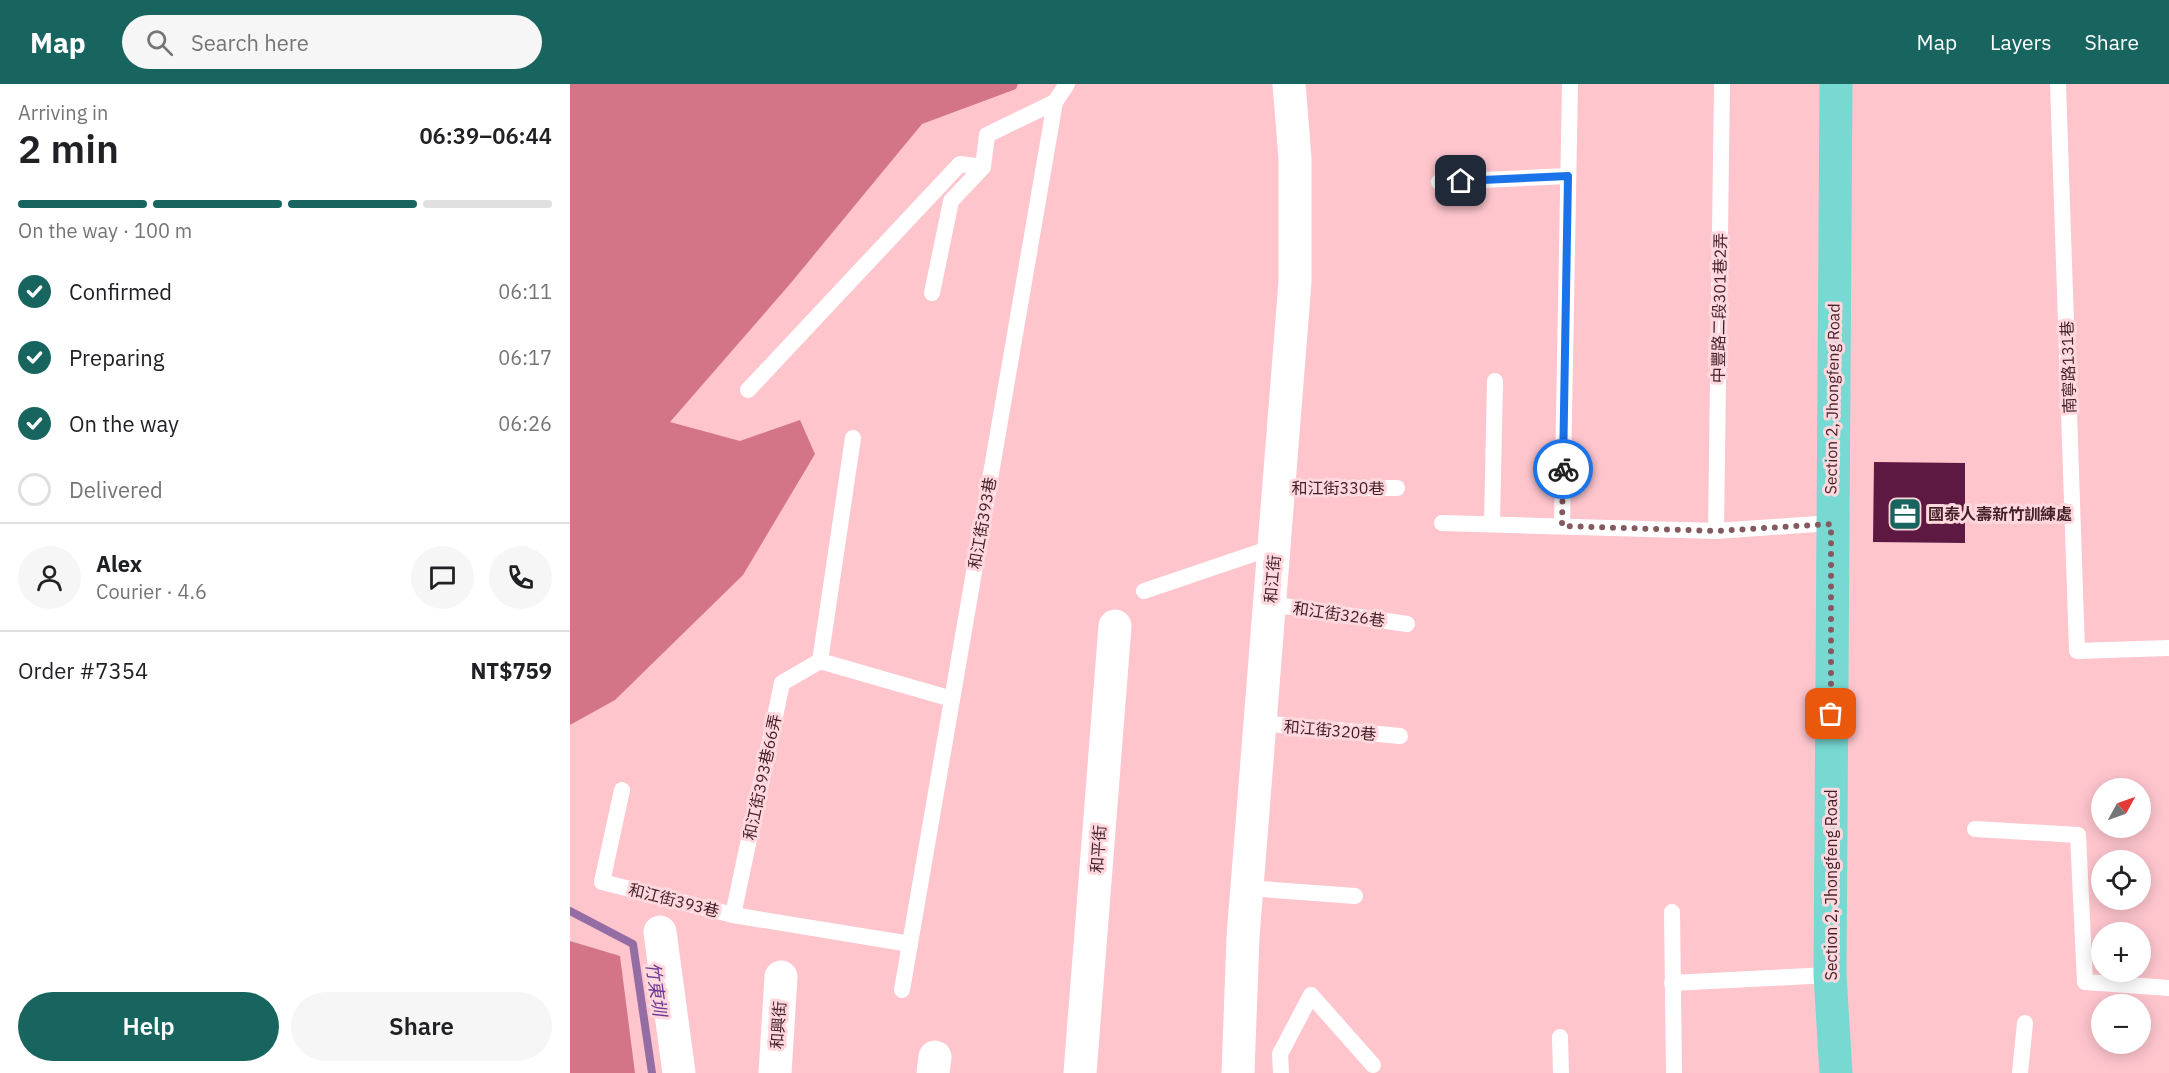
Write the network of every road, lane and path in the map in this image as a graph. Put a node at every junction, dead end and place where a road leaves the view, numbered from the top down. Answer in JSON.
{"nodes":[{"id":1,"x":1067,"y":84,"type":"edge"},
{"id":2,"x":1289,"y":84,"type":"edge"},
{"id":3,"x":1570,"y":84,"type":"edge"},
{"id":4,"x":1722,"y":84,"type":"edge"},
{"id":5,"x":1836,"y":84,"type":"edge"},
{"id":6,"x":2058,"y":84,"type":"edge"},
{"id":7,"x":1055,"y":102,"type":"junction"},
{"id":8,"x":983,"y":167,"type":"junction"},
{"id":9,"x":1568,"y":176,"type":"junction"},
{"id":10,"x":1439,"y":182,"type":"dead end"},
{"id":11,"x":932,"y":293,"type":"dead end"},
{"id":12,"x":1495,"y":381,"type":"dead end"},
{"id":13,"x":748,"y":390,"type":"dead end"},
{"id":14,"x":853,"y":438,"type":"dead end"},
{"id":15,"x":1279,"y":488,"type":"junction"},
{"id":16,"x":1397,"y":488,"type":"dead end"},
{"id":17,"x":1442,"y":523,"type":"dead end"},
{"id":18,"x":1492,"y":524,"type":"junction"},
{"id":19,"x":1831,"y":524,"type":"junction"},
{"id":20,"x":1562,"y":526,"type":"junction"},
{"id":21,"x":1716,"y":531,"type":"junction"},
{"id":22,"x":1274,"y":547,"type":"junction"},
{"id":23,"x":1144,"y":591,"type":"dead end"},
{"id":24,"x":1270,"y":604,"type":"junction"},
{"id":25,"x":1407,"y":624,"type":"dead end"},
{"id":26,"x":1115,"y":626,"type":"dead end"},
{"id":27,"x":2169,"y":648,"type":"edge"},
{"id":28,"x":820,"y":661,"type":"junction"},
{"id":29,"x":952,"y":699,"type":"junction"},
{"id":30,"x":1261,"y":723,"type":"junction"},
{"id":31,"x":1400,"y":736,"type":"dead end"},
{"id":32,"x":622,"y":790,"type":"dead end"},
{"id":33,"x":1975,"y":829,"type":"dead end"},
{"id":34,"x":1247,"y":888,"type":"junction"},
{"id":35,"x":1355,"y":896,"type":"dead end"},
{"id":36,"x":1672,"y":912,"type":"dead end"},
{"id":37,"x":733,"y":915,"type":"junction"},
{"id":38,"x":660,"y":932,"type":"dead end"},
{"id":39,"x":910,"y":944,"type":"junction"},
{"id":40,"x":1830,"y":975,"type":"junction"},
{"id":41,"x":781,"y":977,"type":"dead end"},
{"id":42,"x":1672,"y":982,"type":"junction"},
{"id":43,"x":2169,"y":988,"type":"edge"},
{"id":44,"x":902,"y":990,"type":"dead end"},
{"id":45,"x":2025,"y":1023,"type":"dead end"},
{"id":46,"x":1560,"y":1037,"type":"dead end"},
{"id":47,"x":1373,"y":1065,"type":"dead end"},
{"id":48,"x":679,"y":1073,"type":"edge"},
{"id":49,"x":775,"y":1073,"type":"edge"},
{"id":50,"x":1080,"y":1073,"type":"edge"},
{"id":51,"x":1238,"y":1073,"type":"edge"},
{"id":52,"x":1281,"y":1073,"type":"edge"},
{"id":53,"x":1561,"y":1073,"type":"edge"},
{"id":54,"x":1674,"y":1073,"type":"edge"},
{"id":55,"x":1836,"y":1073,"type":"edge"},
{"id":56,"x":2020,"y":1073,"type":"edge"}],
"edges":[{"from":1,"to":7,"type":"lane","name":"和江街393巷"},
{"from":2,"to":15,"type":"street","name":"和江街"},
{"from":3,"to":9,"type":"lane"},
{"from":4,"to":21,"type":"lane","name":"中豐路二段301巷2弄"},
{"from":5,"to":19,"type":"main road","name":"Section 2, Jhongfeng Road"},
{"from":6,"to":27,"type":"lane","name":"南寧路131巷"},
{"from":7,"to":8,"type":"lane"},
{"from":7,"to":29,"type":"lane","name":"和江街393巷"},
{"from":8,"to":11,"type":"lane"},
{"from":8,"to":13,"type":"lane"},
{"from":9,"to":10,"type":"lane"},
{"from":9,"to":20,"type":"lane"},
{"from":12,"to":18,"type":"lane"},
{"from":14,"to":28,"type":"lane"},
{"from":15,"to":16,"type":"lane","name":"和江街330巷"},
{"from":15,"to":22,"type":"street","name":"和江街"},
{"from":17,"to":18,"type":"lane"},
{"from":18,"to":20,"type":"lane"},
{"from":19,"to":21,"type":"lane"},
{"from":19,"to":40,"type":"main road","name":"Section 2, Jhongfeng Road"},
{"from":20,"to":21,"type":"lane"},
{"from":22,"to":23,"type":"lane"},
{"from":22,"to":24,"type":"street","name":"和江街"},
{"from":24,"to":25,"type":"lane","name":"和江街326巷"},
{"from":24,"to":30,"type":"street","name":"和江街"},
{"from":26,"to":50,"type":"street","name":"和平街"},
{"from":28,"to":29,"type":"lane"},
{"from":28,"to":37,"type":"lane","name":"和江街393巷66弄"},
{"from":29,"to":39,"type":"lane","name":"和江街393巷"},
{"from":30,"to":31,"type":"lane","name":"和江街320巷"},
{"from":30,"to":34,"type":"street","name":"和江街"},
{"from":32,"to":37,"type":"lane","name":"和江街393巷"},
{"from":33,"to":43,"type":"lane"},
{"from":34,"to":35,"type":"lane"},
{"from":34,"to":51,"type":"street","name":"和江街"},
{"from":36,"to":42,"type":"lane"},
{"from":37,"to":39,"type":"lane","name":"和江街393巷"},
{"from":38,"to":48,"type":"street"},
{"from":39,"to":44,"type":"lane","name":"和江街393巷"},
{"from":40,"to":42,"type":"lane"},
{"from":40,"to":55,"type":"main road","name":"Section 2, Jhongfeng Road"},
{"from":41,"to":49,"type":"street","name":"和興街"},
{"from":42,"to":54,"type":"lane"},
{"from":45,"to":56,"type":"lane"},
{"from":46,"to":53,"type":"lane"},
{"from":47,"to":52,"type":"lane"}]}
